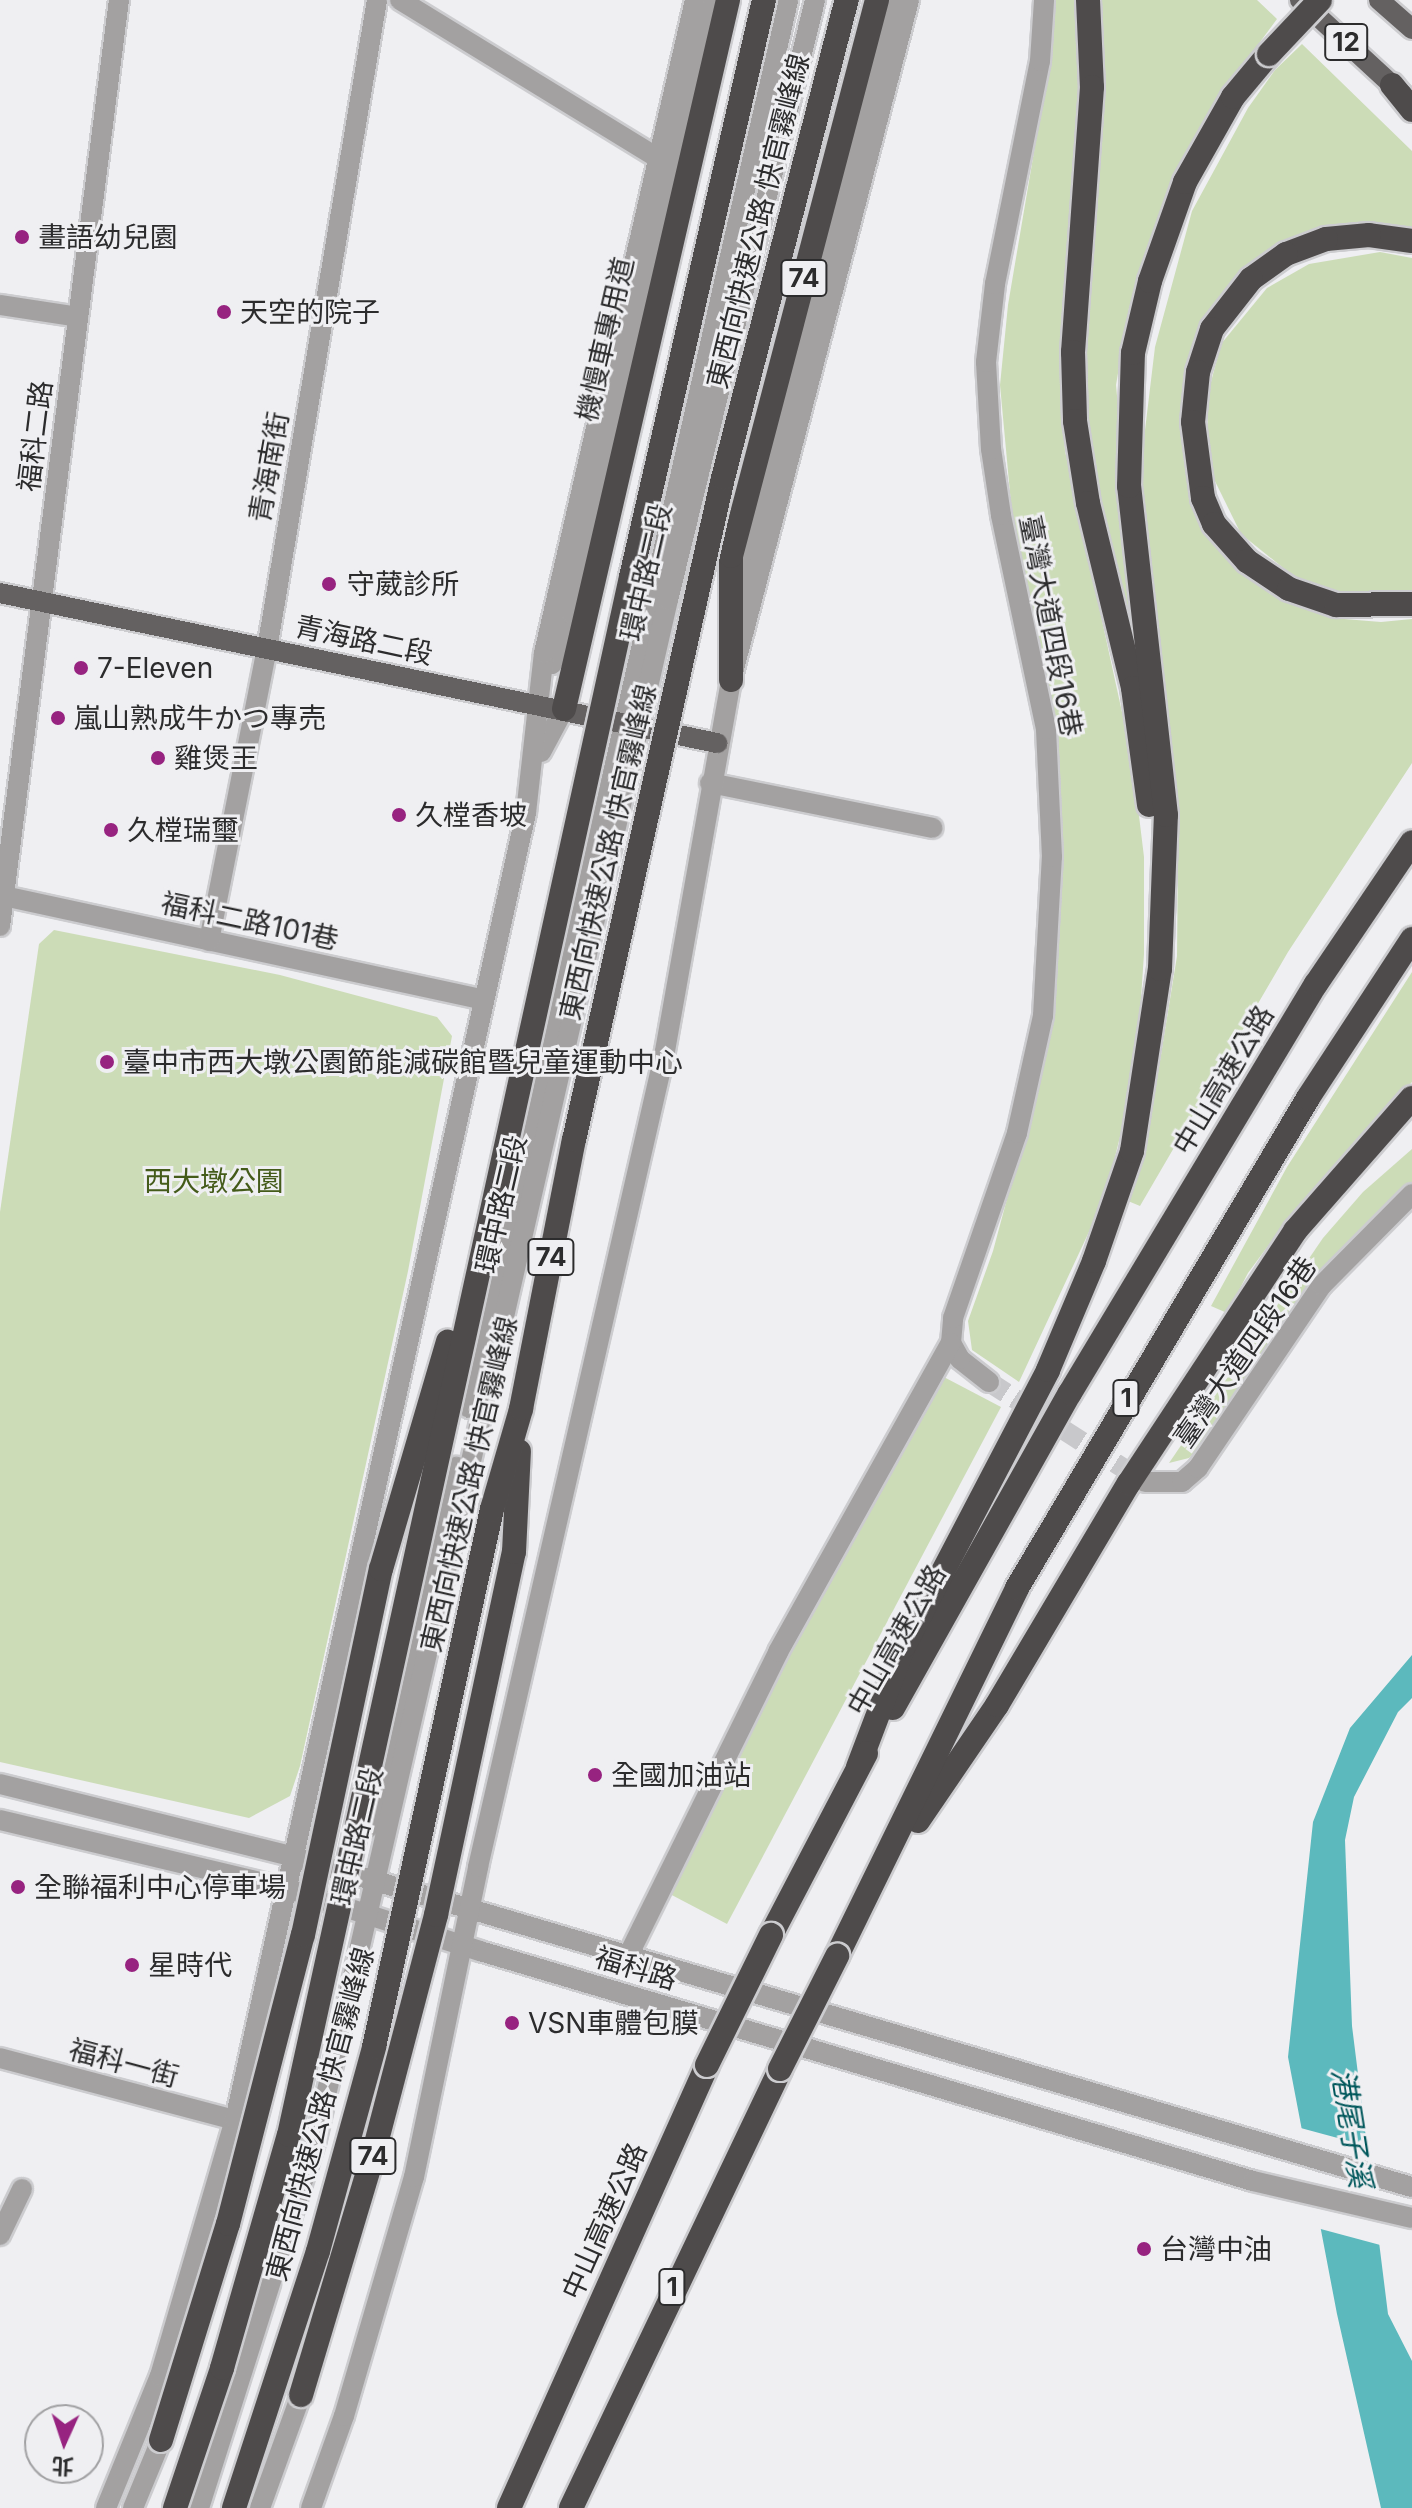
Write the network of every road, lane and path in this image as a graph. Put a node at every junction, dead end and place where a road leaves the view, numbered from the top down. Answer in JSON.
{"nodes":[{"id":1,"x":119,"y":0,"type":"edge"},
{"id":2,"x":377,"y":0,"type":"edge"},
{"id":3,"x":400,"y":0,"type":"edge"},
{"id":4,"x":695,"y":0,"type":"edge"},
{"id":5,"x":711,"y":0,"type":"edge"},
{"id":6,"x":728,"y":0,"type":"edge"},
{"id":7,"x":764,"y":0,"type":"edge"},
{"id":8,"x":788,"y":0,"type":"edge"},
{"id":9,"x":815,"y":0,"type":"edge"},
{"id":10,"x":847,"y":0,"type":"edge"},
{"id":11,"x":877,"y":0,"type":"edge"},
{"id":12,"x":891,"y":0,"type":"edge"},
{"id":13,"x":909,"y":0,"type":"edge"},
{"id":14,"x":1044,"y":0,"type":"edge"},
{"id":15,"x":1088,"y":0,"type":"edge"},
{"id":16,"x":1300,"y":0,"type":"edge"},
{"id":17,"x":1320,"y":0,"type":"edge"},
{"id":18,"x":1379,"y":0,"type":"edge"},
{"id":19,"x":1412,"y":29,"type":"edge"},
{"id":20,"x":1392,"y":85,"type":"junction"},
{"id":21,"x":1412,"y":102,"type":"edge"},
{"id":22,"x":1412,"y":110,"type":"edge"},
{"id":23,"x":655,"y":156,"type":"junction"},
{"id":24,"x":1412,"y":241,"type":"edge"},
{"id":25,"x":0,"y":305,"type":"edge"},
{"id":26,"x":78,"y":317,"type":"junction"},
{"id":27,"x":615,"y":459,"type":"junction"},
{"id":28,"x":738,"y":553,"type":"junction"},
{"id":29,"x":0,"y":593,"type":"edge"},
{"id":30,"x":42,"y":601,"type":"junction"},
{"id":31,"x":1412,"y":604,"type":"edge"},
{"id":32,"x":267,"y":649,"type":"junction"},
{"id":33,"x":731,"y":680,"type":"junction"},
{"id":34,"x":549,"y":700,"type":"junction"},
{"id":35,"x":630,"y":723,"type":"junction"},
{"id":36,"x":717,"y":743,"type":"junction"},
{"id":37,"x":710,"y":783,"type":"junction"},
{"id":38,"x":933,"y":828,"type":"dead end"},
{"id":39,"x":6,"y":842,"type":"edge"},
{"id":40,"x":1412,"y":842,"type":"edge"},
{"id":41,"x":4,"y":896,"type":"junction"},
{"id":42,"x":1165,"y":914,"type":"junction"},
{"id":43,"x":0,"y":926,"type":"edge"},
{"id":44,"x":1412,"y":939,"type":"edge"},
{"id":45,"x":209,"y":941,"type":"junction"},
{"id":46,"x":484,"y":1000,"type":"junction"},
{"id":47,"x":1412,"y":1098,"type":"edge"},
{"id":48,"x":1412,"y":1122,"type":"edge"},
{"id":49,"x":1366,"y":1156,"type":"junction"},
{"id":50,"x":1412,"y":1194,"type":"edge"},
{"id":51,"x":487,"y":1226,"type":"junction"},
{"id":52,"x":951,"y":1343,"type":"junction"},
{"id":53,"x":989,"y":1382,"type":"tunnel mouth"},
{"id":54,"x":521,"y":1409,"type":"junction"},
{"id":55,"x":1145,"y":1482,"type":"tunnel mouth"},
{"id":56,"x":858,"y":1767,"type":"junction"},
{"id":57,"x":0,"y":1784,"type":"edge"},
{"id":58,"x":0,"y":1820,"type":"edge"},
{"id":59,"x":294,"y":1857,"type":"junction"},
{"id":60,"x":878,"y":1879,"type":"junction"},
{"id":61,"x":365,"y":1880,"type":"junction"},
{"id":62,"x":286,"y":1888,"type":"junction"},
{"id":63,"x":359,"y":1912,"type":"junction"},
{"id":64,"x":469,"y":1912,"type":"junction"},
{"id":65,"x":463,"y":1946,"type":"junction"},
{"id":66,"x":628,"y":1956,"type":"junction"},
{"id":67,"x":0,"y":2058,"type":"edge"},
{"id":68,"x":235,"y":2120,"type":"junction"},
{"id":69,"x":1412,"y":2187,"type":"edge"},
{"id":70,"x":22,"y":2189,"type":"dead end"},
{"id":71,"x":1412,"y":2218,"type":"edge"},
{"id":72,"x":0,"y":2235,"type":"edge"},
{"id":73,"x":301,"y":2395,"type":"joint"},
{"id":74,"x":161,"y":2440,"type":"joint"},
{"id":75,"x":106,"y":2508,"type":"edge"},
{"id":76,"x":133,"y":2508,"type":"edge"},
{"id":77,"x":176,"y":2508,"type":"edge"},
{"id":78,"x":199,"y":2508,"type":"edge"},
{"id":79,"x":234,"y":2508,"type":"edge"},
{"id":80,"x":260,"y":2508,"type":"edge"},
{"id":81,"x":311,"y":2508,"type":"edge"},
{"id":82,"x":509,"y":2508,"type":"edge"},
{"id":83,"x":571,"y":2508,"type":"edge"}],
"edges":[{"from":1,"to":26,"type":"street","name":"福科二路"},
{"from":2,"to":32,"type":"street","name":"青海南街"},
{"from":3,"to":23,"type":"street"},
{"from":4,"to":23,"type":"street"},
{"from":5,"to":27,"type":"street","name":"機慢車專用道"},
{"from":6,"to":27,"type":"highway"},
{"from":7,"to":51,"type":"highway","name":"東西向快速公路 快官霧峰線","number":"74","bridge":true},
{"from":8,"to":35,"type":"street","name":"環中路二段"},
{"from":9,"to":35,"type":"street","name":"環中路二段"},
{"from":10,"to":54,"type":"highway","name":"東西向快速公路 快官霧峰線","number":"74","bridge":true},
{"from":11,"to":28,"type":"highway","number":"74"},
{"from":12,"to":28,"type":"street"},
{"from":13,"to":33,"type":"street"},
{"from":14,"to":52,"type":"street","name":"臺灣大道四段16巷"},
{"from":15,"to":42,"type":"highway"},
{"from":16,"to":20,"type":"main road","number":"12"},
{"from":17,"to":42,"type":"highway","bridge":true},
{"from":18,"to":19,"type":"main road","number":"12"},
{"from":20,"to":21,"type":"main road","number":"12"},
{"from":20,"to":22,"type":"highway"},
{"from":23,"to":34,"type":"street"},
{"from":24,"to":31,"type":"highway"},
{"from":25,"to":26,"type":"street"},
{"from":26,"to":30,"type":"street","name":"福科二路"},
{"from":27,"to":34,"type":"highway"},
{"from":28,"to":33,"type":"highway","number":"74"},
{"from":29,"to":30,"type":"main road","name":"青海路二段"},
{"from":30,"to":32,"type":"main road","name":"青海路二段"},
{"from":30,"to":39,"type":"street","name":"福科二路"},
{"from":32,"to":34,"type":"main road","name":"青海路二段"},
{"from":32,"to":45,"type":"street","name":"青海南街"},
{"from":33,"to":36,"type":"street"},
{"from":34,"to":35,"type":"main road","name":"青海路二段"},
{"from":34,"to":46,"type":"street","name":"環中路二段"},
{"from":35,"to":36,"type":"main road","name":"青海路二段"},
{"from":35,"to":61,"type":"street","name":"環中路二段"},
{"from":36,"to":37,"type":"street"},
{"from":37,"to":38,"type":"street"},
{"from":37,"to":64,"type":"street"},
{"from":39,"to":41,"type":"street","name":"福科二路"},
{"from":40,"to":56,"type":"highway","name":"中山高速公路","number":"1"},
{"from":41,"to":43,"type":"street","name":"福科二路"},
{"from":41,"to":45,"type":"street","name":"福科二路101巷"},
{"from":42,"to":56,"type":"highway"},
{"from":44,"to":60,"type":"highway","number":"1"},
{"from":45,"to":46,"type":"street","name":"福科二路101巷"},
{"from":46,"to":59,"type":"street","name":"環中路二段"},
{"from":47,"to":49,"type":"highway"},
{"from":48,"to":49,"type":"highway"},
{"from":49,"to":60,"type":"highway"},
{"from":50,"to":55,"type":"street","name":"臺灣大道四段16巷"},
{"from":51,"to":74,"type":"highway","number":"74","bridge":true},
{"from":51,"to":77,"type":"highway","name":"東西向快速公路 快官霧峰線","number":"74","bridge":true},
{"from":52,"to":53,"type":"street"},
{"from":52,"to":66,"type":"street","name":"臺灣大道四段16巷"},
{"from":54,"to":73,"type":"highway","number":"74","bridge":true},
{"from":54,"to":79,"type":"highway","name":"東西向快速公路 快官霧峰線","number":"74","bridge":true},
{"from":56,"to":82,"type":"highway","name":"中山高速公路","number":"1","bridge":true},
{"from":57,"to":59,"type":"street","name":"福科路"},
{"from":58,"to":62,"type":"street","name":"福科路"},
{"from":59,"to":61,"type":"street","name":"福科路"},
{"from":59,"to":62,"type":"street","name":"環中路二段"},
{"from":60,"to":83,"type":"highway","number":"1","bridge":true},
{"from":61,"to":63,"type":"street","name":"環中路二段"},
{"from":61,"to":64,"type":"street","name":"福科路"},
{"from":62,"to":63,"type":"street","name":"福科路"},
{"from":62,"to":68,"type":"street","name":"環中路二段"},
{"from":63,"to":65,"type":"street","name":"福科路"},
{"from":63,"to":77,"type":"street","name":"環中路二段"},
{"from":63,"to":78,"type":"street","name":"環中路二段"},
{"from":64,"to":65,"type":"street"},
{"from":64,"to":66,"type":"street","name":"福科路"},
{"from":65,"to":71,"type":"street","name":"福科路"},
{"from":65,"to":81,"type":"street"},
{"from":66,"to":69,"type":"street","name":"福科路"},
{"from":67,"to":68,"type":"street","name":"福科一街"},
{"from":68,"to":75,"type":"street","name":"環中路二段"},
{"from":70,"to":72,"type":"street"},
{"from":73,"to":80,"type":"street"},
{"from":74,"to":76,"type":"street"}]}
